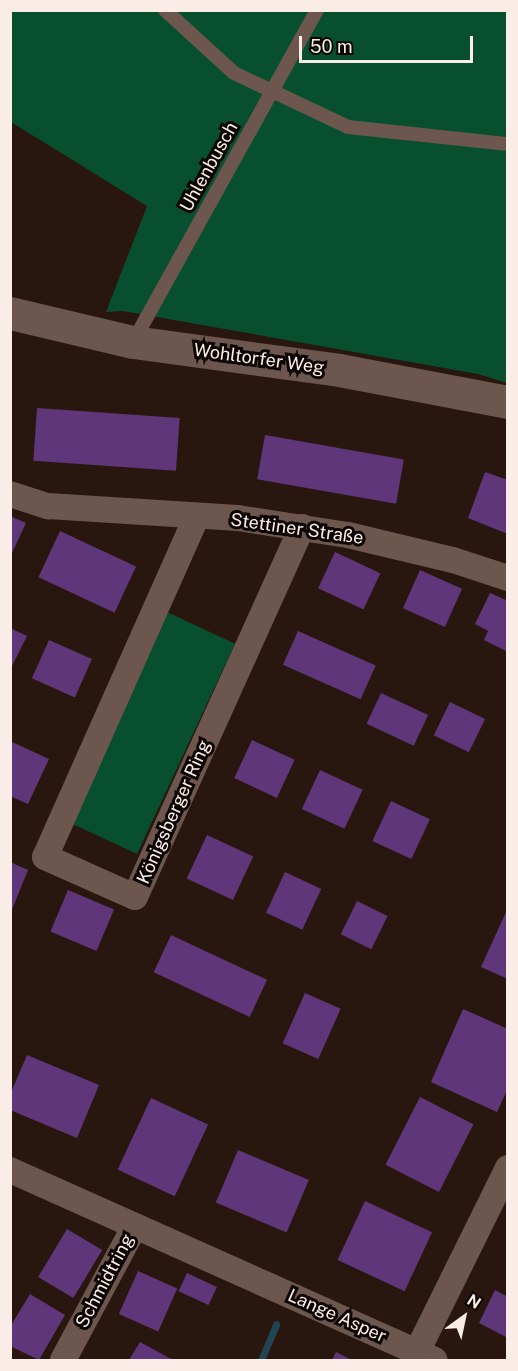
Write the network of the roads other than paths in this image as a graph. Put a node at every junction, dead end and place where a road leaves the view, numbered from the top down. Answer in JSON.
{"nodes":[{"id":1,"x":165,"y":10,"type":"edge"},
{"id":2,"x":317,"y":10,"type":"edge"},
{"id":3,"x":271,"y":93,"type":"junction"},
{"id":4,"x":507,"y":144,"type":"edge"},
{"id":5,"x":10,"y":313,"type":"edge"},
{"id":6,"x":133,"y":342,"type":"junction"},
{"id":7,"x":507,"y":402,"type":"edge"},
{"id":8,"x":10,"y":494,"type":"edge"},
{"id":9,"x":196,"y":518,"type":"junction"},
{"id":10,"x":302,"y":527,"type":"junction"},
{"id":11,"x":507,"y":578,"type":"edge"},
{"id":12,"x":507,"y":1168,"type":"edge"},
{"id":13,"x":10,"y":1170,"type":"edge"},
{"id":14,"x":135,"y":1226,"type":"junction"},
{"id":15,"x":421,"y":1358,"type":"edge"},
{"id":16,"x":63,"y":1360,"type":"edge"}],
"edges":[{"from":1,"to":3,"type":"lane"},
{"from":2,"to":3,"type":"lane","name":"Uhlenbusch"},
{"from":3,"to":4,"type":"lane"},
{"from":3,"to":6,"type":"lane","name":"Uhlenbusch"},
{"from":5,"to":6,"type":"main road","name":"Wohltorfer Weg"},
{"from":6,"to":7,"type":"main road","name":"Wohltorfer Weg"},
{"from":8,"to":9,"type":"street","name":"Stettiner Straße"},
{"from":9,"to":10,"type":"street","name":"Stettiner Straße"},
{"from":9,"to":10,"type":"street","name":"Königsberger Ring"},
{"from":10,"to":11,"type":"street","name":"Stettiner Straße"},
{"from":12,"to":15,"type":"street","name":"Lange Asper"},
{"from":13,"to":14,"type":"street","name":"Schmidtring"},
{"from":14,"to":15,"type":"street","name":"Lange Asper"},
{"from":14,"to":16,"type":"street","name":"Schmidtring"}]}
